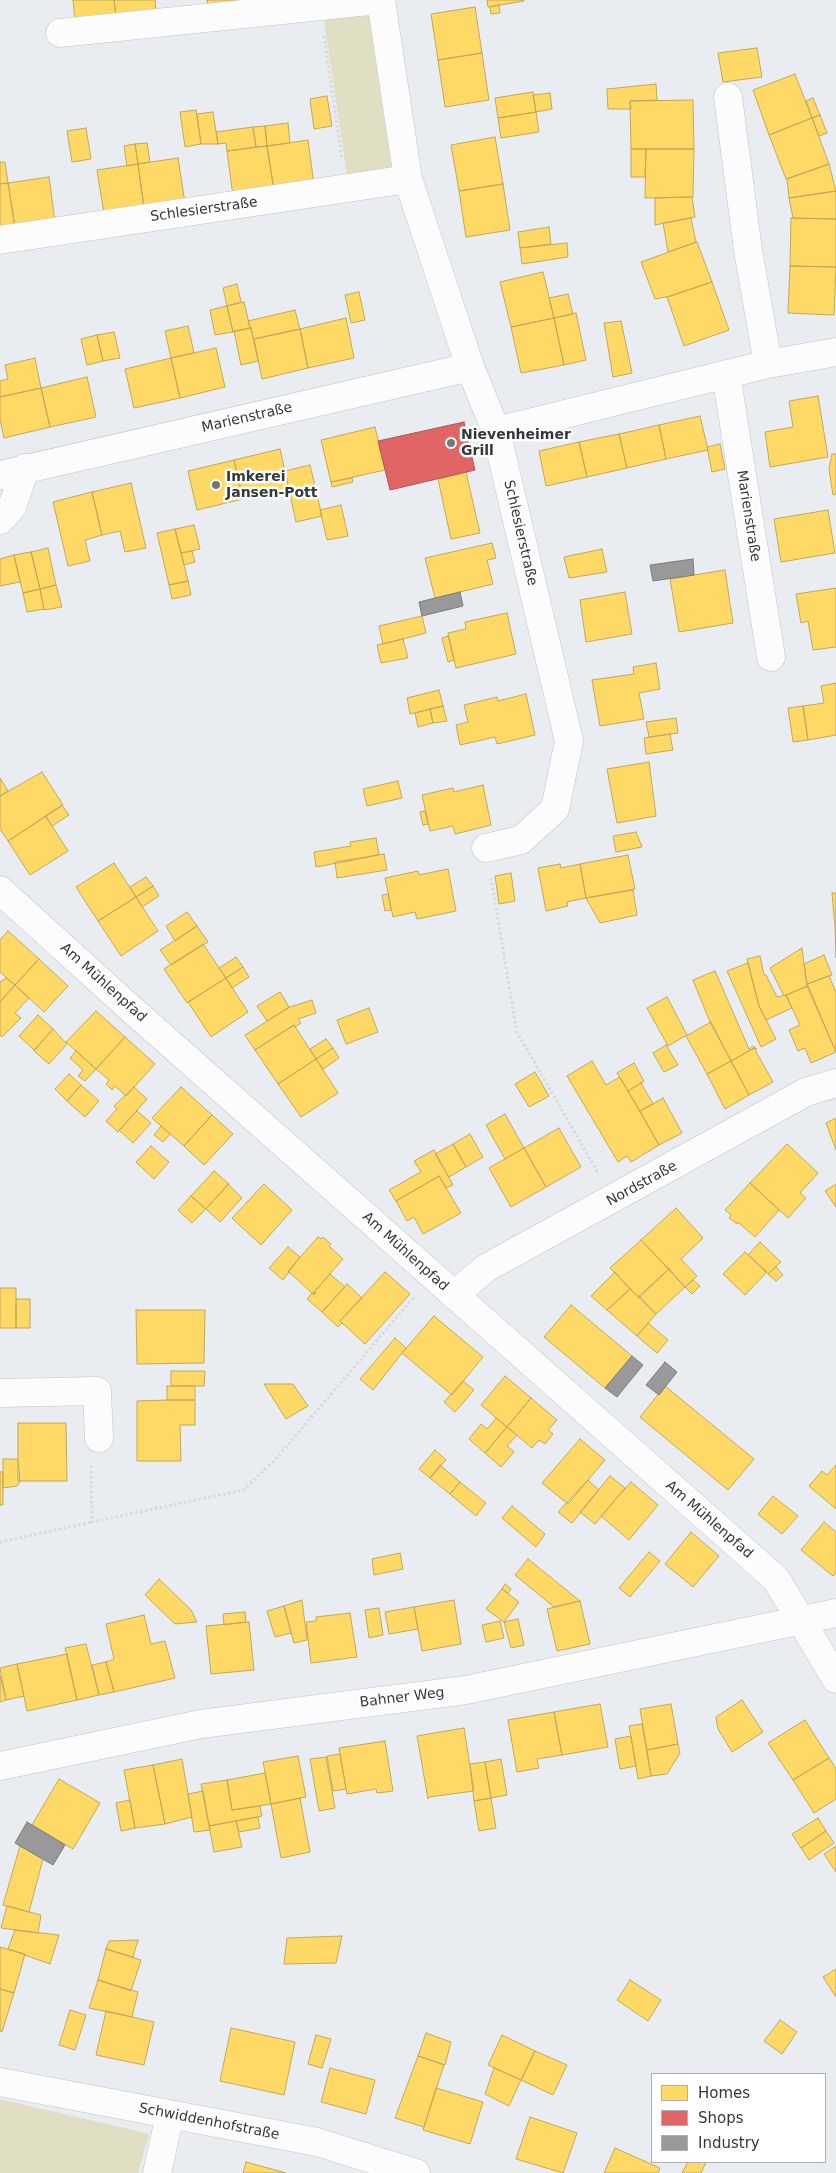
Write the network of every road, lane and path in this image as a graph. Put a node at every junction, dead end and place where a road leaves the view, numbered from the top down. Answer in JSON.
{"nodes":[{"id":1,"x":380,"y":0,"type":"edge"},
{"id":2,"x":319,"y":6,"type":"junction"},
{"id":3,"x":60,"y":33,"type":"dead end"},
{"id":4,"x":728,"y":97,"type":"dead end"},
{"id":5,"x":408,"y":179,"type":"junction"},
{"id":6,"x":346,"y":189,"type":"junction"},
{"id":7,"x":0,"y":240,"type":"edge"},
{"id":8,"x":836,"y":352,"type":"edge"},
{"id":9,"x":768,"y":364,"type":"junction"},
{"id":10,"x":470,"y":367,"type":"junction"},
{"id":11,"x":726,"y":374,"type":"junction"},
{"id":12,"x":496,"y":431,"type":"junction"},
{"id":13,"x":13,"y":472,"type":"edge"},
{"id":14,"x":0,"y":520,"type":"edge"},
{"id":15,"x":771,"y":657,"type":"dead end"},
{"id":16,"x":486,"y":848,"type":"joint"},
{"id":17,"x":0,"y":890,"type":"edge"},
{"id":18,"x":836,"y":1083,"type":"edge"},
{"id":19,"x":613,"y":1200,"type":"junction"},
{"id":20,"x":432,"y":1276,"type":"junction"},
{"id":21,"x":454,"y":1295,"type":"junction"},
{"id":22,"x":0,"y":1393,"type":"edge"},
{"id":23,"x":99,"y":1438,"type":"joint"},
{"id":24,"x":92,"y":1522,"type":"junction"},
{"id":25,"x":0,"y":1542,"type":"edge"},
{"id":26,"x":836,"y":1613,"type":"edge"},
{"id":27,"x":803,"y":1621,"type":"junction"},
{"id":28,"x":836,"y":1679,"type":"edge"},
{"id":29,"x":0,"y":1766,"type":"edge"},
{"id":30,"x":0,"y":2082,"type":"edge"},
{"id":31,"x":170,"y":2115,"type":"junction"},
{"id":32,"x":157,"y":2173,"type":"edge"},
{"id":33,"x":416,"y":2173,"type":"edge"}],
"edges":[{"from":1,"to":2,"type":"street","name":"Schlesierstraße"},
{"from":1,"to":5,"type":"street","name":"Schlesierstraße"},
{"from":2,"to":3,"type":"street","name":"Schlesierstraße"},
{"from":2,"to":6,"type":"path"},
{"from":4,"to":9,"type":"street"},
{"from":5,"to":6,"type":"street","name":"Schlesierstraße"},
{"from":5,"to":10,"type":"street","name":"Schlesierstraße"},
{"from":6,"to":7,"type":"street","name":"Schlesierstraße"},
{"from":8,"to":9,"type":"street"},
{"from":9,"to":11,"type":"street"},
{"from":10,"to":12,"type":"street","name":"Schlesierstraße"},
{"from":10,"to":13,"type":"street","name":"Marienstraße"},
{"from":11,"to":12,"type":"street"},
{"from":11,"to":15,"type":"street","name":"Marienstraße"},
{"from":12,"to":16,"type":"street","name":"Schlesierstraße"},
{"from":13,"to":14,"type":"street","name":"Marienstraße"},
{"from":16,"to":19,"type":"path"},
{"from":17,"to":20,"type":"street","name":"Am Mühlenpfad"},
{"from":18,"to":19,"type":"street","name":"Nordstraße"},
{"from":19,"to":21,"type":"street","name":"Nordstraße"},
{"from":20,"to":21,"type":"street","name":"Am Mühlenpfad"},
{"from":20,"to":24,"type":"path"},
{"from":21,"to":27,"type":"street","name":"Am Mühlenpfad"},
{"from":22,"to":23,"type":"street"},
{"from":23,"to":24,"type":"path"},
{"from":24,"to":25,"type":"path"},
{"from":26,"to":27,"type":"street","name":"Bahner Weg"},
{"from":27,"to":28,"type":"street","name":"Am Mühlenpfad"},
{"from":27,"to":29,"type":"street","name":"Bahner Weg"},
{"from":30,"to":31,"type":"street","name":"Schwiddenhofstraße"},
{"from":31,"to":32,"type":"street"},
{"from":31,"to":33,"type":"street","name":"Schwiddenhofstraße"}]}
